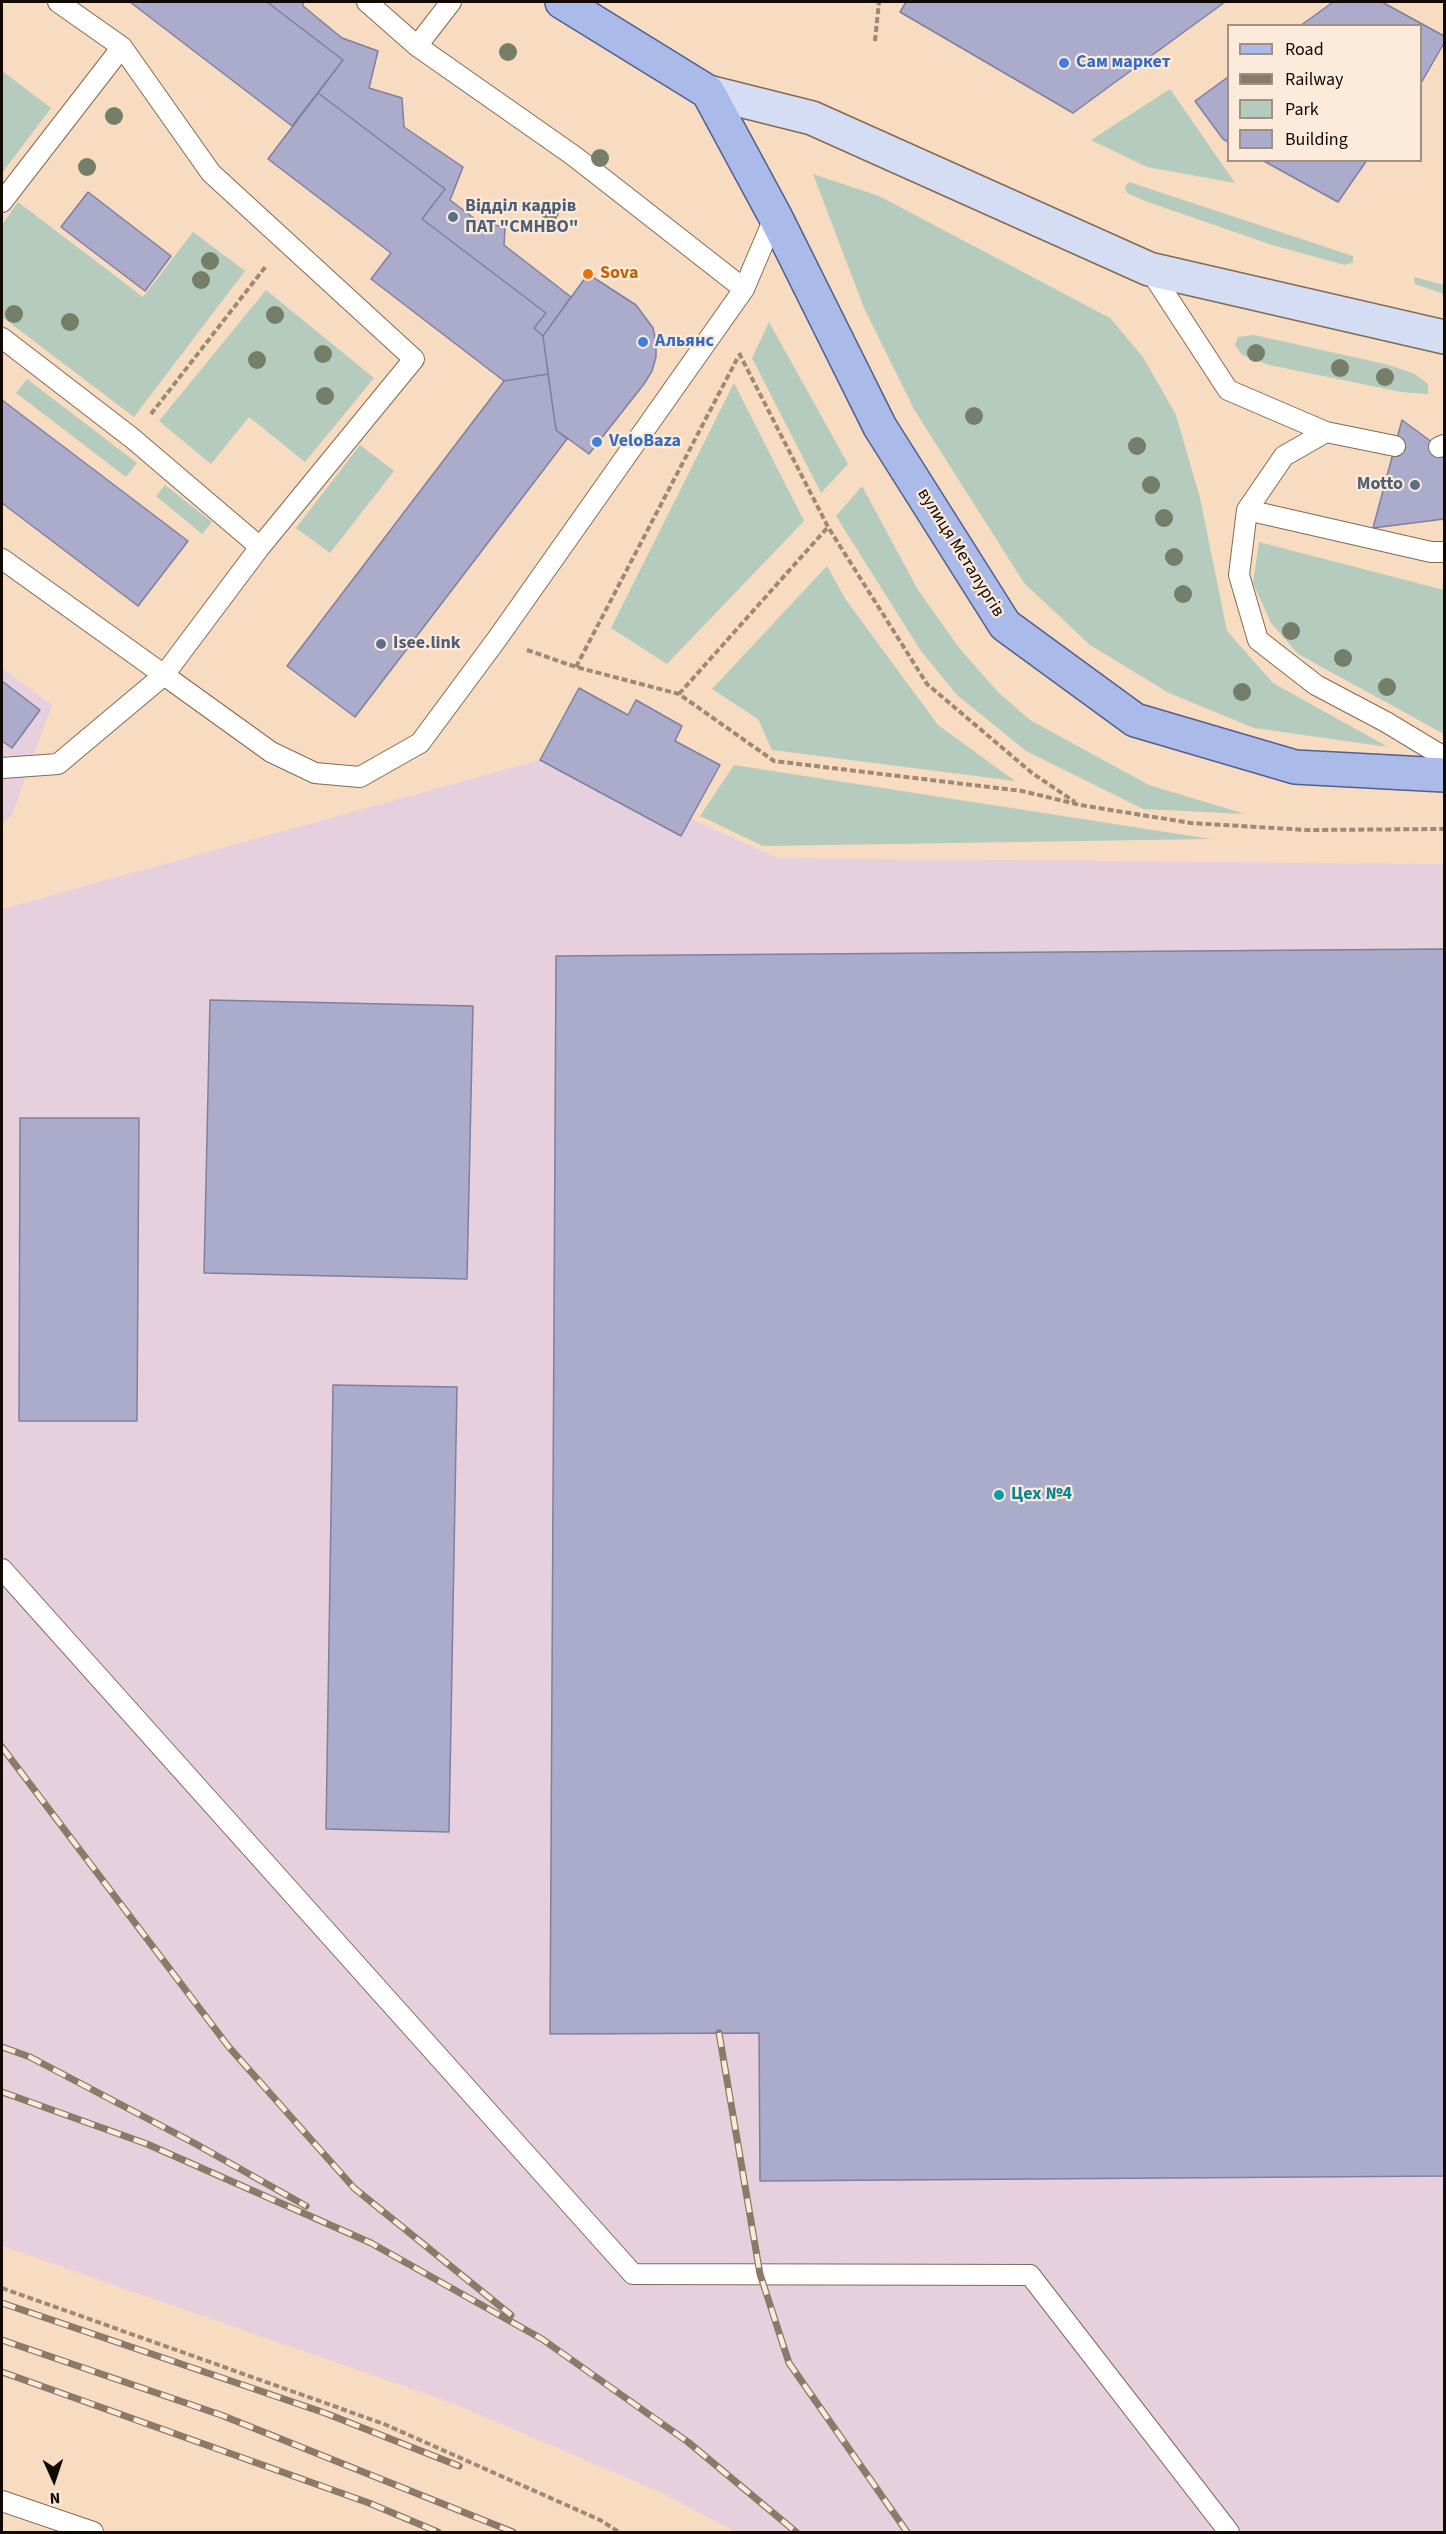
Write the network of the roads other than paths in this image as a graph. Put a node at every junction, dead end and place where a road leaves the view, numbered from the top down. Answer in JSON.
{"nodes":[{"id":1,"x":58,"y":2,"type":"edge"},
{"id":2,"x":367,"y":2,"type":"edge"},
{"id":3,"x":451,"y":2,"type":"edge"},
{"id":4,"x":562,"y":2,"type":"edge"},
{"id":5,"x":417,"y":46,"type":"junction"},
{"id":6,"x":122,"y":47,"type":"junction"},
{"id":7,"x":708,"y":92,"type":"junction"},
{"id":8,"x":2,"y":202,"type":"edge"},
{"id":9,"x":775,"y":216,"type":"junction"},
{"id":10,"x":1149,"y":269,"type":"junction"},
{"id":11,"x":744,"y":289,"type":"junction"},
{"id":12,"x":1444,"y":337,"type":"edge"},
{"id":13,"x":2,"y":338,"type":"edge"},
{"id":14,"x":1326,"y":432,"type":"junction"},
{"id":15,"x":1395,"y":446,"type":"dead end"},
{"id":16,"x":1247,"y":510,"type":"junction"},
{"id":17,"x":260,"y":547,"type":"junction"},
{"id":18,"x":1444,"y":552,"type":"edge"},
{"id":19,"x":2,"y":559,"type":"edge"},
{"id":20,"x":164,"y":675,"type":"junction"},
{"id":21,"x":1444,"y":757,"type":"edge"},
{"id":22,"x":2,"y":768,"type":"edge"},
{"id":23,"x":1444,"y":775,"type":"edge"},
{"id":24,"x":2,"y":1569,"type":"edge"},
{"id":25,"x":2,"y":2500,"type":"edge"},
{"id":26,"x":93,"y":2532,"type":"edge"},
{"id":27,"x":1229,"y":2532,"type":"edge"}],
"edges":[{"from":1,"to":6,"type":"lane"},
{"from":2,"to":5,"type":"lane"},
{"from":3,"to":5,"type":"lane"},
{"from":4,"to":7,"type":"main road","name":"вулиця Металургів"},
{"from":5,"to":11,"type":"lane"},
{"from":6,"to":8,"type":"lane"},
{"from":6,"to":17,"type":"lane"},
{"from":7,"to":9,"type":"main road","name":"вулиця Металургів"},
{"from":7,"to":10,"type":"main road","name":"вулиця Металургів"},
{"from":9,"to":11,"type":"lane"},
{"from":9,"to":23,"type":"main road","name":"вулиця Металургів"},
{"from":10,"to":12,"type":"main road","name":"вулиця Металургів"},
{"from":10,"to":14,"type":"lane"},
{"from":11,"to":20,"type":"lane"},
{"from":13,"to":17,"type":"lane"},
{"from":14,"to":15,"type":"lane"},
{"from":14,"to":16,"type":"lane"},
{"from":16,"to":18,"type":"lane"},
{"from":16,"to":21,"type":"lane"},
{"from":17,"to":20,"type":"lane"},
{"from":19,"to":20,"type":"lane"},
{"from":20,"to":22,"type":"lane"},
{"from":24,"to":27,"type":"lane"},
{"from":25,"to":26,"type":"lane"}]}
